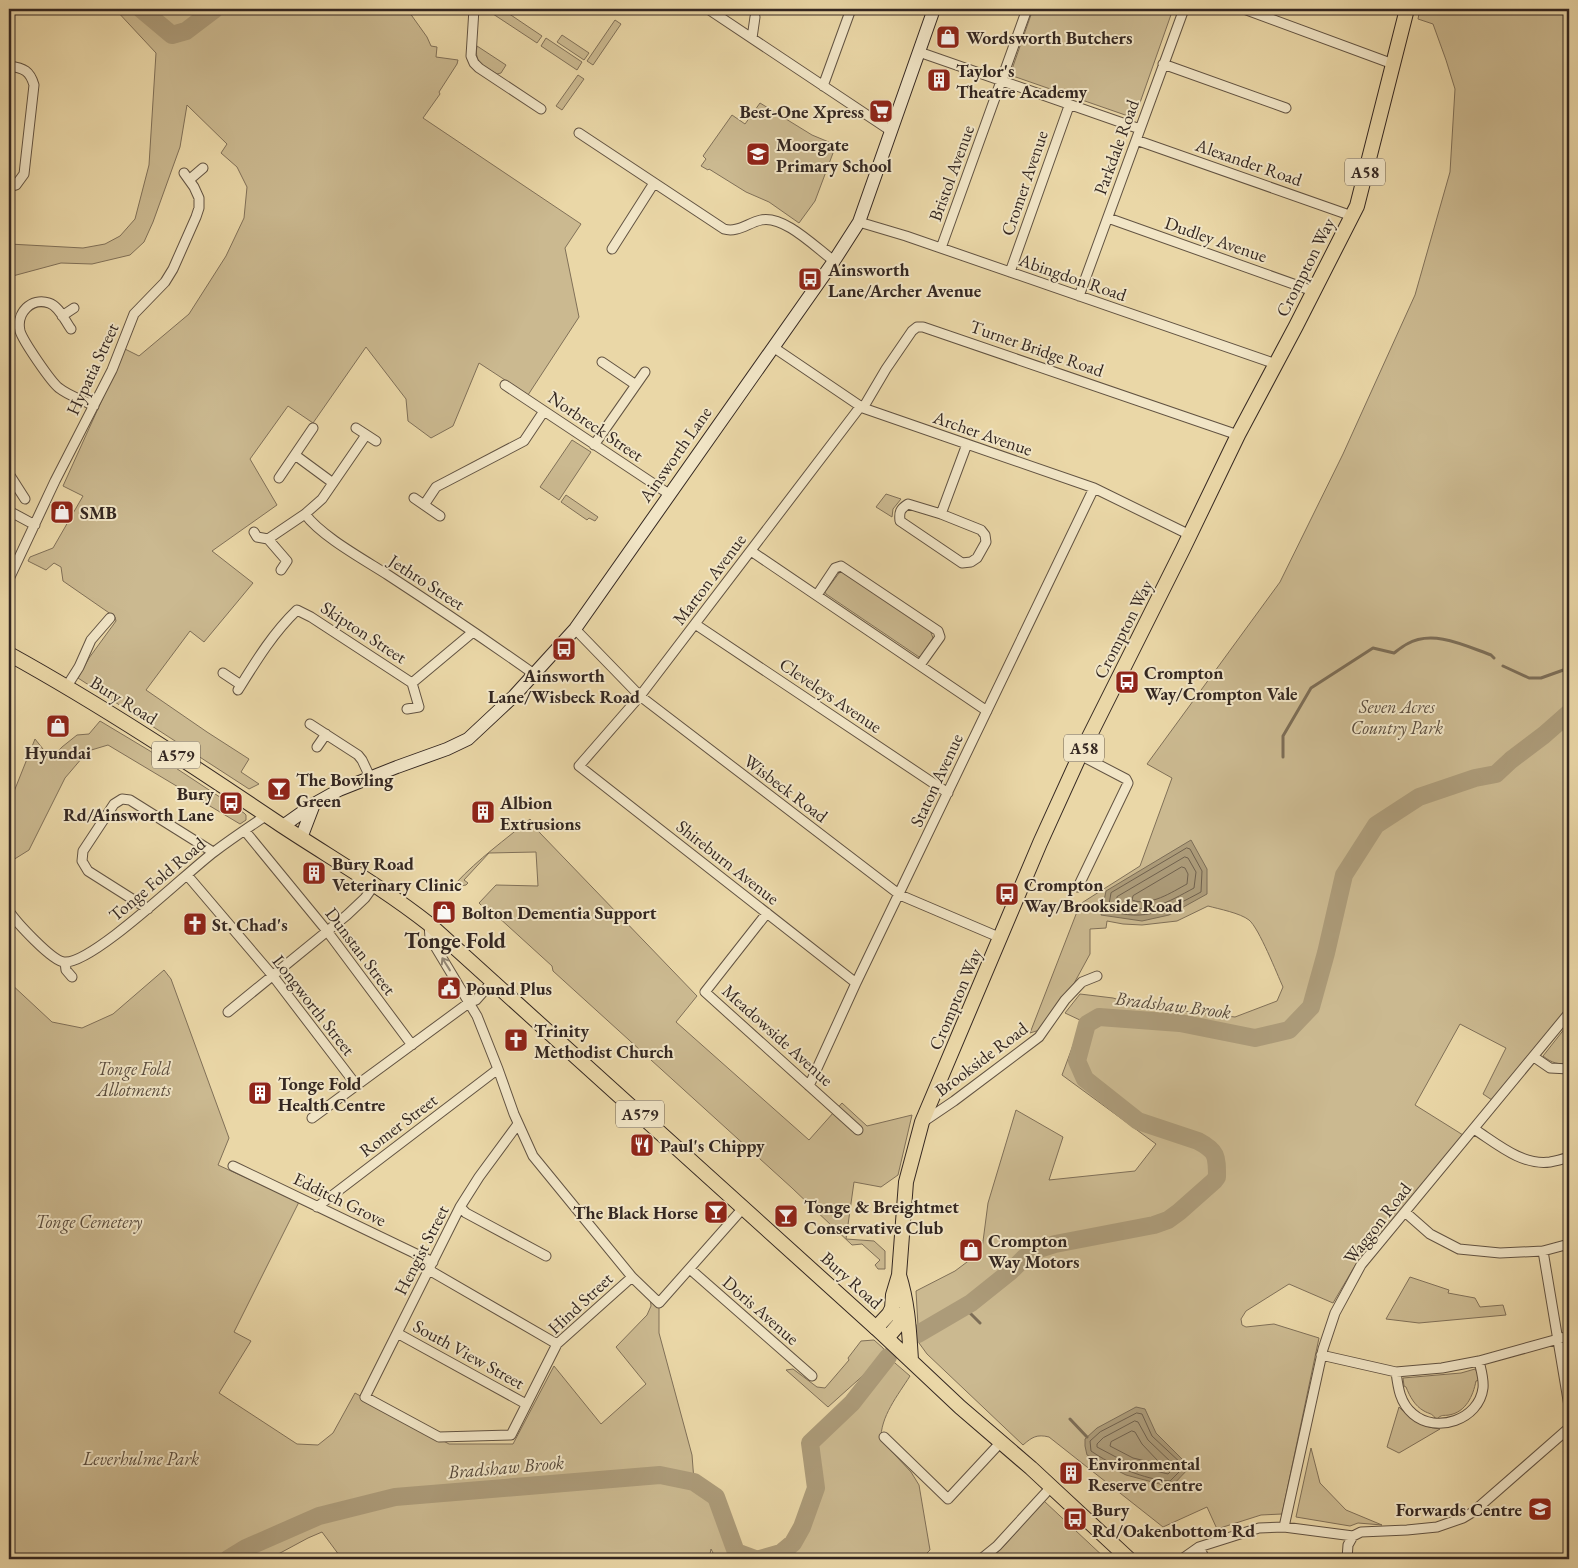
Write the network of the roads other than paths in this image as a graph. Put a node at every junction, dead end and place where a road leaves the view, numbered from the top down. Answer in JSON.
{"nodes":[{"id":1,"x":474,"y":9,"type":"edge"},
{"id":2,"x":708,"y":9,"type":"edge"},
{"id":3,"x":851,"y":9,"type":"edge"},
{"id":4,"x":934,"y":9,"type":"edge"},
{"id":5,"x":1027,"y":9,"type":"edge"},
{"id":6,"x":1184,"y":9,"type":"edge"},
{"id":7,"x":1244,"y":9,"type":"edge"},
{"id":8,"x":1407,"y":9,"type":"edge"},
{"id":9,"x":755,"y":17,"type":"dead end"},
{"id":10,"x":752,"y":38,"type":"junction"},
{"id":11,"x":919,"y":52,"type":"junction"},
{"id":12,"x":1163,"y":64,"type":"junction"},
{"id":13,"x":1393,"y":64,"type":"junction"},
{"id":14,"x":9,"y":66,"type":"edge"},
{"id":15,"x":1002,"y":81,"type":"junction"},
{"id":16,"x":823,"y":86,"type":"junction"},
{"id":17,"x":1069,"y":106,"type":"junction"},
{"id":18,"x":1286,"y":108,"type":"dead end"},
{"id":19,"x":541,"y":109,"type":"dead end"},
{"id":20,"x":1140,"y":129,"type":"junction"},
{"id":21,"x":891,"y":131,"type":"junction"},
{"id":22,"x":579,"y":133,"type":"dead end"},
{"id":23,"x":1136,"y":140,"type":"junction"},
{"id":24,"x":203,"y":168,"type":"dead end"},
{"id":25,"x":654,"y":183,"type":"junction"},
{"id":26,"x":9,"y":187,"type":"edge"},
{"id":27,"x":1352,"y":216,"type":"junction"},
{"id":28,"x":1108,"y":218,"type":"junction"},
{"id":29,"x":859,"y":222,"type":"junction"},
{"id":30,"x":940,"y":248,"type":"junction"},
{"id":31,"x":612,"y":249,"type":"dead end"},
{"id":32,"x":834,"y":261,"type":"junction"},
{"id":33,"x":1010,"y":272,"type":"junction"},
{"id":34,"x":1313,"y":291,"type":"junction"},
{"id":35,"x":1079,"y":296,"type":"junction"},
{"id":36,"x":74,"y":308,"type":"dead end"},
{"id":37,"x":62,"y":316,"type":"junction"},
{"id":38,"x":71,"y":329,"type":"dead end"},
{"id":39,"x":773,"y":347,"type":"junction"},
{"id":40,"x":602,"y":362,"type":"dead end"},
{"id":41,"x":1276,"y":364,"type":"junction"},
{"id":42,"x":646,"y":372,"type":"dead end"},
{"id":43,"x":505,"y":385,"type":"dead end"},
{"id":44,"x":636,"y":385,"type":"junction"},
{"id":45,"x":94,"y":406,"type":"junction"},
{"id":46,"x":862,"y":408,"type":"junction"},
{"id":47,"x":544,"y":411,"type":"junction"},
{"id":48,"x":313,"y":428,"type":"dead end"},
{"id":49,"x":356,"y":428,"type":"dead end"},
{"id":50,"x":366,"y":435,"type":"junction"},
{"id":51,"x":1238,"y":435,"type":"junction"},
{"id":52,"x":376,"y":441,"type":"dead end"},
{"id":53,"x":967,"y":444,"type":"junction"},
{"id":54,"x":594,"y":445,"type":"junction"},
{"id":55,"x":295,"y":455,"type":"junction"},
{"id":56,"x":9,"y":474,"type":"edge"},
{"id":57,"x":280,"y":478,"type":"dead end"},
{"id":58,"x":333,"y":482,"type":"junction"},
{"id":59,"x":1094,"y":488,"type":"junction"},
{"id":60,"x":669,"y":494,"type":"junction"},
{"id":61,"x":414,"y":498,"type":"dead end"},
{"id":62,"x":24,"y":499,"type":"dead end"},
{"id":63,"x":424,"y":505,"type":"junction"},
{"id":64,"x":9,"y":511,"type":"edge"},
{"id":65,"x":304,"y":514,"type":"junction"},
{"id":66,"x":941,"y":514,"type":"junction"},
{"id":67,"x":440,"y":516,"type":"dead end"},
{"id":68,"x":35,"y":526,"type":"junction"},
{"id":69,"x":254,"y":532,"type":"dead end"},
{"id":70,"x":1190,"y":535,"type":"junction"},
{"id":71,"x":268,"y":539,"type":"junction"},
{"id":72,"x":751,"y":551,"type":"junction"},
{"id":73,"x":281,"y":570,"type":"dead end"},
{"id":74,"x":9,"y":579,"type":"edge"},
{"id":75,"x":817,"y":595,"type":"junction"},
{"id":76,"x":110,"y":618,"type":"dead end"},
{"id":77,"x":695,"y":624,"type":"junction"},
{"id":78,"x":575,"y":629,"type":"junction"},
{"id":79,"x":473,"y":632,"type":"junction"},
{"id":80,"x":9,"y":654,"type":"edge"},
{"id":81,"x":920,"y":665,"type":"junction"},
{"id":82,"x":223,"y":673,"type":"dead end"},
{"id":83,"x":534,"y":674,"type":"junction"},
{"id":84,"x":412,"y":683,"type":"junction"},
{"id":85,"x":67,"y":686,"type":"junction"},
{"id":86,"x":640,"y":696,"type":"junction"},
{"id":87,"x":407,"y":709,"type":"dead end"},
{"id":88,"x":986,"y":711,"type":"junction"},
{"id":89,"x":310,"y":724,"type":"dead end"},
{"id":90,"x":326,"y":734,"type":"junction"},
{"id":91,"x":318,"y":747,"type":"dead end"},
{"id":92,"x":1080,"y":755,"type":"junction"},
{"id":93,"x":579,"y":766,"type":"joint"},
{"id":94,"x":370,"y":777,"type":"junction"},
{"id":95,"x":948,"y":793,"type":"junction"},
{"id":96,"x":314,"y":804,"type":"junction"},
{"id":97,"x":267,"y":815,"type":"junction"},
{"id":98,"x":283,"y":826,"type":"junction"},
{"id":99,"x":245,"y":830,"type":"junction"},
{"id":100,"x":301,"y":838,"type":"junction"},
{"id":101,"x":213,"y":852,"type":"junction"},
{"id":102,"x":187,"y":875,"type":"junction"},
{"id":103,"x":375,"y":884,"type":"junction"},
{"id":104,"x":1078,"y":887,"type":"dead end"},
{"id":105,"x":900,"y":895,"type":"junction"},
{"id":106,"x":148,"y":909,"type":"junction"},
{"id":107,"x":9,"y":911,"type":"edge"},
{"id":108,"x":767,"y":913,"type":"junction"},
{"id":109,"x":429,"y":924,"type":"junction"},
{"id":110,"x":327,"y":931,"type":"junction"},
{"id":111,"x":1001,"y":938,"type":"junction"},
{"id":112,"x":65,"y":962,"type":"junction"},
{"id":113,"x":273,"y":976,"type":"junction"},
{"id":114,"x":1096,"y":976,"type":"dead end"},
{"id":115,"x":72,"y":977,"type":"dead end"},
{"id":116,"x":493,"y":981,"type":"junction"},
{"id":117,"x":856,"y":983,"type":"junction"},
{"id":118,"x":470,"y":1002,"type":"junction"},
{"id":119,"x":228,"y":1012,"type":"dead end"},
{"id":120,"x":1569,"y":1014,"type":"edge"},
{"id":121,"x":412,"y":1045,"type":"junction"},
{"id":122,"x":1534,"y":1057,"type":"junction"},
{"id":123,"x":498,"y":1069,"type":"junction"},
{"id":124,"x":1569,"y":1069,"type":"edge"},
{"id":125,"x":357,"y":1086,"type":"junction"},
{"id":126,"x":809,"y":1086,"type":"junction"},
{"id":127,"x":312,"y":1118,"type":"dead end"},
{"id":128,"x":922,"y":1122,"type":"junction"},
{"id":129,"x":518,"y":1124,"type":"junction"},
{"id":130,"x":1474,"y":1129,"type":"junction"},
{"id":131,"x":858,"y":1130,"type":"dead end"},
{"id":132,"x":1569,"y":1157,"type":"edge"},
{"id":133,"x":233,"y":1166,"type":"dead end"},
{"id":134,"x":317,"y":1207,"type":"junction"},
{"id":135,"x":744,"y":1207,"type":"junction"},
{"id":136,"x":460,"y":1208,"type":"junction"},
{"id":137,"x":1405,"y":1212,"type":"junction"},
{"id":138,"x":1569,"y":1244,"type":"edge"},
{"id":139,"x":1543,"y":1251,"type":"junction"},
{"id":140,"x":546,"y":1256,"type":"dead end"},
{"id":141,"x":431,"y":1266,"type":"junction"},
{"id":142,"x":690,"y":1269,"type":"junction"},
{"id":143,"x":899,"y":1275,"type":"junction"},
{"id":144,"x":632,"y":1277,"type":"junction"},
{"id":145,"x":906,"y":1310,"type":"junction"},
{"id":146,"x":876,"y":1328,"type":"junction"},
{"id":147,"x":397,"y":1333,"type":"junction"},
{"id":148,"x":1569,"y":1336,"type":"edge"},
{"id":149,"x":887,"y":1338,"type":"junction"},
{"id":150,"x":1558,"y":1340,"type":"junction"},
{"id":151,"x":557,"y":1344,"type":"junction"},
{"id":152,"x":1321,"y":1354,"type":"junction"},
{"id":153,"x":910,"y":1360,"type":"junction"},
{"id":154,"x":1479,"y":1361,"type":"junction"},
{"id":155,"x":1396,"y":1372,"type":"junction"},
{"id":156,"x":812,"y":1376,"type":"dead end"},
{"id":157,"x":526,"y":1404,"type":"junction"},
{"id":158,"x":1569,"y":1406,"type":"edge"},
{"id":159,"x":1569,"y":1428,"type":"edge"},
{"id":160,"x":511,"y":1435,"type":"joint"},
{"id":161,"x":884,"y":1437,"type":"dead end"},
{"id":162,"x":1001,"y":1442,"type":"junction"},
{"id":163,"x":1051,"y":1487,"type":"junction"},
{"id":164,"x":1284,"y":1527,"type":"junction"},
{"id":165,"x":1353,"y":1536,"type":"junction"},
{"id":166,"x":1199,"y":1547,"type":"junction"},
{"id":167,"x":981,"y":1559,"type":"edge"},
{"id":168,"x":1129,"y":1559,"type":"edge"},
{"id":169,"x":1182,"y":1559,"type":"edge"},
{"id":170,"x":1205,"y":1559,"type":"edge"},
{"id":171,"x":1347,"y":1559,"type":"edge"}],
"edges":[{"from":1,"to":19,"type":"street"},
{"from":2,"to":10,"type":"street"},
{"from":3,"to":16,"type":"street"},
{"from":4,"to":11,"type":"main road","name":"Ainsworth Lane"},
{"from":5,"to":15,"type":"street","name":"Bristol Avenue"},
{"from":6,"to":12,"type":"street","name":"Parkdale Road"},
{"from":7,"to":13,"type":"street"},
{"from":8,"to":13,"type":"main road","name":"Crompton Way","number":"A58"},
{"from":9,"to":10,"type":"street"},
{"from":10,"to":16,"type":"street"},
{"from":11,"to":15,"type":"street"},
{"from":11,"to":21,"type":"main road","name":"Ainsworth Lane"},
{"from":12,"to":18,"type":"street"},
{"from":12,"to":20,"type":"street","name":"Parkdale Road"},
{"from":13,"to":27,"type":"main road","name":"Crompton Way","number":"A58"},
{"from":14,"to":26,"type":"street"},
{"from":15,"to":17,"type":"street"},
{"from":15,"to":30,"type":"street","name":"Bristol Avenue"},
{"from":16,"to":21,"type":"street"},
{"from":17,"to":20,"type":"street"},
{"from":17,"to":33,"type":"street","name":"Cromer Avenue"},
{"from":20,"to":23,"type":"street","name":"Parkdale Road"},
{"from":21,"to":29,"type":"main road","name":"Ainsworth Lane"},
{"from":22,"to":25,"type":"street"},
{"from":23,"to":27,"type":"street","name":"Alexander Road"},
{"from":23,"to":28,"type":"street","name":"Parkdale Road"},
{"from":24,"to":45,"type":"street","name":"Hypatia Street"},
{"from":25,"to":31,"type":"street"},
{"from":25,"to":32,"type":"street"},
{"from":27,"to":34,"type":"main road","name":"Crompton Way","number":"A58"},
{"from":28,"to":34,"type":"street","name":"Dudley Avenue"},
{"from":28,"to":35,"type":"street","name":"Parkdale Road"},
{"from":29,"to":30,"type":"street","name":"Abingdon Road"},
{"from":29,"to":32,"type":"main road","name":"Ainsworth Lane"},
{"from":30,"to":33,"type":"street","name":"Abingdon Road"},
{"from":32,"to":39,"type":"main road","name":"Ainsworth Lane"},
{"from":33,"to":35,"type":"street","name":"Abingdon Road"},
{"from":34,"to":41,"type":"main road","name":"Crompton Way","number":"A58"},
{"from":35,"to":41,"type":"street","name":"Abingdon Road"},
{"from":36,"to":37,"type":"street"},
{"from":37,"to":38,"type":"street"},
{"from":37,"to":45,"type":"street"},
{"from":39,"to":46,"type":"street","name":"Archer Avenue"},
{"from":39,"to":60,"type":"main road","name":"Ainsworth Lane"},
{"from":40,"to":44,"type":"street"},
{"from":41,"to":51,"type":"main road","name":"Crompton Way","number":"A58"},
{"from":42,"to":44,"type":"street"},
{"from":43,"to":47,"type":"street","name":"Norbreck Street"},
{"from":44,"to":54,"type":"street"},
{"from":45,"to":68,"type":"street","name":"Hypatia Street"},
{"from":46,"to":51,"type":"street","name":"Turner Bridge Road"},
{"from":46,"to":53,"type":"street","name":"Archer Avenue"},
{"from":46,"to":72,"type":"street","name":"Marton Avenue"},
{"from":47,"to":54,"type":"street","name":"Norbreck Street"},
{"from":47,"to":63,"type":"street"},
{"from":48,"to":55,"type":"street"},
{"from":49,"to":50,"type":"street"},
{"from":50,"to":52,"type":"street"},
{"from":50,"to":58,"type":"street"},
{"from":51,"to":70,"type":"main road","name":"Crompton Way","number":"A58"},
{"from":53,"to":59,"type":"street","name":"Archer Avenue"},
{"from":53,"to":66,"type":"street"},
{"from":54,"to":60,"type":"street","name":"Norbreck Street"},
{"from":55,"to":57,"type":"street"},
{"from":55,"to":58,"type":"street"},
{"from":56,"to":62,"type":"street"},
{"from":58,"to":65,"type":"street"},
{"from":59,"to":70,"type":"street","name":"Archer Avenue"},
{"from":59,"to":88,"type":"street","name":"Staton Avenue"},
{"from":60,"to":78,"type":"main road","name":"Ainsworth Lane"},
{"from":61,"to":63,"type":"street"},
{"from":63,"to":67,"type":"street"},
{"from":64,"to":68,"type":"street"},
{"from":65,"to":71,"type":"street"},
{"from":65,"to":79,"type":"street","name":"Jethro Street"},
{"from":66,"to":66,"type":"street"},
{"from":68,"to":74,"type":"street","name":"Hypatia Street"},
{"from":69,"to":71,"type":"street"},
{"from":70,"to":92,"type":"main road","name":"Crompton Way","number":"A58"},
{"from":71,"to":73,"type":"street"},
{"from":72,"to":75,"type":"street"},
{"from":72,"to":77,"type":"street","name":"Marton Avenue"},
{"from":75,"to":81,"type":"street"},
{"from":75,"to":81,"type":"street"},
{"from":76,"to":85,"type":"street"},
{"from":77,"to":86,"type":"street","name":"Marton Avenue"},
{"from":77,"to":95,"type":"street","name":"Cleveleys Avenue"},
{"from":78,"to":83,"type":"main road","name":"Ainsworth Lane"},
{"from":78,"to":86,"type":"street","name":"Wisbeck Road"},
{"from":79,"to":83,"type":"street","name":"Jethro Street"},
{"from":79,"to":84,"type":"street"},
{"from":80,"to":85,"type":"main road","name":"Bury Road","number":"A579"},
{"from":81,"to":88,"type":"street"},
{"from":82,"to":84,"type":"street","name":"Skipton Street"},
{"from":83,"to":94,"type":"main road","name":"Ainsworth Lane"},
{"from":84,"to":87,"type":"street"},
{"from":85,"to":97,"type":"main road","name":"Bury Road","number":"A579"},
{"from":86,"to":93,"type":"street","name":"Marton Avenue"},
{"from":86,"to":105,"type":"street","name":"Wisbeck Road"},
{"from":88,"to":95,"type":"street","name":"Staton Avenue"},
{"from":89,"to":90,"type":"street"},
{"from":90,"to":91,"type":"street"},
{"from":90,"to":94,"type":"street"},
{"from":92,"to":104,"type":"street"},
{"from":92,"to":111,"type":"main road","name":"Crompton Way","number":"A58"},
{"from":93,"to":108,"type":"street","name":"Shireburn Avenue"},
{"from":94,"to":96,"type":"main road","name":"Ainsworth Lane"},
{"from":95,"to":105,"type":"street","name":"Staton Avenue"},
{"from":96,"to":98,"type":"main road","name":"Ainsworth Lane"},
{"from":96,"to":100,"type":"main road"},
{"from":97,"to":98,"type":"main road","name":"Bury Road","number":"A579"},
{"from":97,"to":99,"type":"street","name":"Tonge Fold Road"},
{"from":98,"to":100,"type":"main road","name":"Bury Road","number":"A579"},
{"from":99,"to":101,"type":"street","name":"Tonge Fold Road"},
{"from":99,"to":110,"type":"street","name":"Dunstan Street"},
{"from":100,"to":103,"type":"main road","name":"Bury Road","number":"A579"},
{"from":101,"to":102,"type":"street","name":"Tonge Fold Road"},
{"from":101,"to":106,"type":"street"},
{"from":102,"to":106,"type":"street","name":"Tonge Fold Road"},
{"from":102,"to":113,"type":"street","name":"Longworth Street"},
{"from":103,"to":109,"type":"main road","name":"Bury Road","number":"A579"},
{"from":103,"to":110,"type":"street"},
{"from":105,"to":111,"type":"street","name":"Wisbeck Road"},
{"from":105,"to":117,"type":"street","name":"Staton Avenue"},
{"from":106,"to":112,"type":"street","name":"Tonge Fold Road"},
{"from":107,"to":112,"type":"street"},
{"from":108,"to":117,"type":"street","name":"Shireburn Avenue"},
{"from":108,"to":126,"type":"street","name":"Meadowside Avenue"},
{"from":109,"to":116,"type":"main road","name":"Bury Road","number":"A579"},
{"from":118,"to":109,"type":"street","one_way":true},
{"from":110,"to":113,"type":"street"},
{"from":110,"to":121,"type":"street","name":"Dunstan Street"},
{"from":111,"to":128,"type":"main road","name":"Crompton Way","number":"A58"},
{"from":112,"to":115,"type":"street"},
{"from":113,"to":119,"type":"street"},
{"from":113,"to":125,"type":"street","name":"Longworth Street"},
{"from":114,"to":128,"type":"street","name":"Brookside Road"},
{"from":116,"to":118,"type":"street"},
{"from":116,"to":135,"type":"main road","name":"Bury Road","number":"A579"},
{"from":117,"to":126,"type":"street","name":"Staton Avenue"},
{"from":118,"to":121,"type":"street"},
{"from":118,"to":123,"type":"street"},
{"from":120,"to":122,"type":"street","name":"Waggon Road"},
{"from":121,"to":125,"type":"street"},
{"from":122,"to":124,"type":"street"},
{"from":122,"to":130,"type":"street","name":"Waggon Road"},
{"from":123,"to":129,"type":"street"},
{"from":123,"to":134,"type":"street","name":"Romer Street"},
{"from":125,"to":127,"type":"street"},
{"from":126,"to":131,"type":"street","name":"Meadowside Avenue"},
{"from":128,"to":143,"type":"main road","name":"Crompton Way","number":"A58"},
{"from":129,"to":136,"type":"street","name":"Hengist Street"},
{"from":129,"to":144,"type":"street"},
{"from":130,"to":132,"type":"street"},
{"from":130,"to":137,"type":"street","name":"Waggon Road"},
{"from":133,"to":134,"type":"street","name":"Edditch Grove"},
{"from":134,"to":141,"type":"street","name":"Edditch Grove"},
{"from":135,"to":142,"type":"street"},
{"from":135,"to":146,"type":"main road","name":"Bury Road","number":"A579"},
{"from":136,"to":140,"type":"street"},
{"from":136,"to":141,"type":"street","name":"Hengist Street"},
{"from":137,"to":139,"type":"street"},
{"from":137,"to":152,"type":"street","name":"Waggon Road"},
{"from":138,"to":139,"type":"street"},
{"from":139,"to":150,"type":"street"},
{"from":141,"to":147,"type":"street","name":"Hengist Street"},
{"from":141,"to":151,"type":"street","name":"Edditch Grove"},
{"from":142,"to":144,"type":"street"},
{"from":142,"to":156,"type":"street","name":"Doris Avenue"},
{"from":143,"to":145,"type":"main road","name":"Crompton Way","number":"A58"},
{"from":143,"to":146,"type":"main road","name":"Crompton Way","number":"A58"},
{"from":144,"to":151,"type":"street","name":"Hind Street"},
{"from":145,"to":149,"type":"main road"},
{"from":145,"to":153,"type":"main road","name":"Crompton Way","number":"A58"},
{"from":146,"to":149,"type":"main road","name":"Bury Road"},
{"from":147,"to":157,"type":"street","name":"South View Street"},
{"from":147,"to":160,"type":"street","name":"Hengist Street"},
{"from":148,"to":150,"type":"street"},
{"from":149,"to":153,"type":"main road","name":"Bury Road"},
{"from":150,"to":154,"type":"street"},
{"from":150,"to":158,"type":"street"},
{"from":151,"to":157,"type":"street","name":"Hind Street"},
{"from":152,"to":155,"type":"street"},
{"from":152,"to":164,"type":"street","name":"Waggon Road"},
{"from":153,"to":162,"type":"main road","name":"Bury Road"},
{"from":154,"to":155,"type":"street"},
{"from":154,"to":155,"type":"street"},
{"from":157,"to":160,"type":"street","name":"Hind Street"},
{"from":159,"to":165,"type":"street"},
{"from":161,"to":162,"type":"street"},
{"from":162,"to":163,"type":"main road","name":"Bury Road"},
{"from":163,"to":167,"type":"street"},
{"from":163,"to":168,"type":"main road","name":"Bury Road"},
{"from":164,"to":165,"type":"street"},
{"from":164,"to":166,"type":"street"},
{"from":165,"to":171,"type":"street"},
{"from":166,"to":169,"type":"street"},
{"from":166,"to":170,"type":"street"}]}
